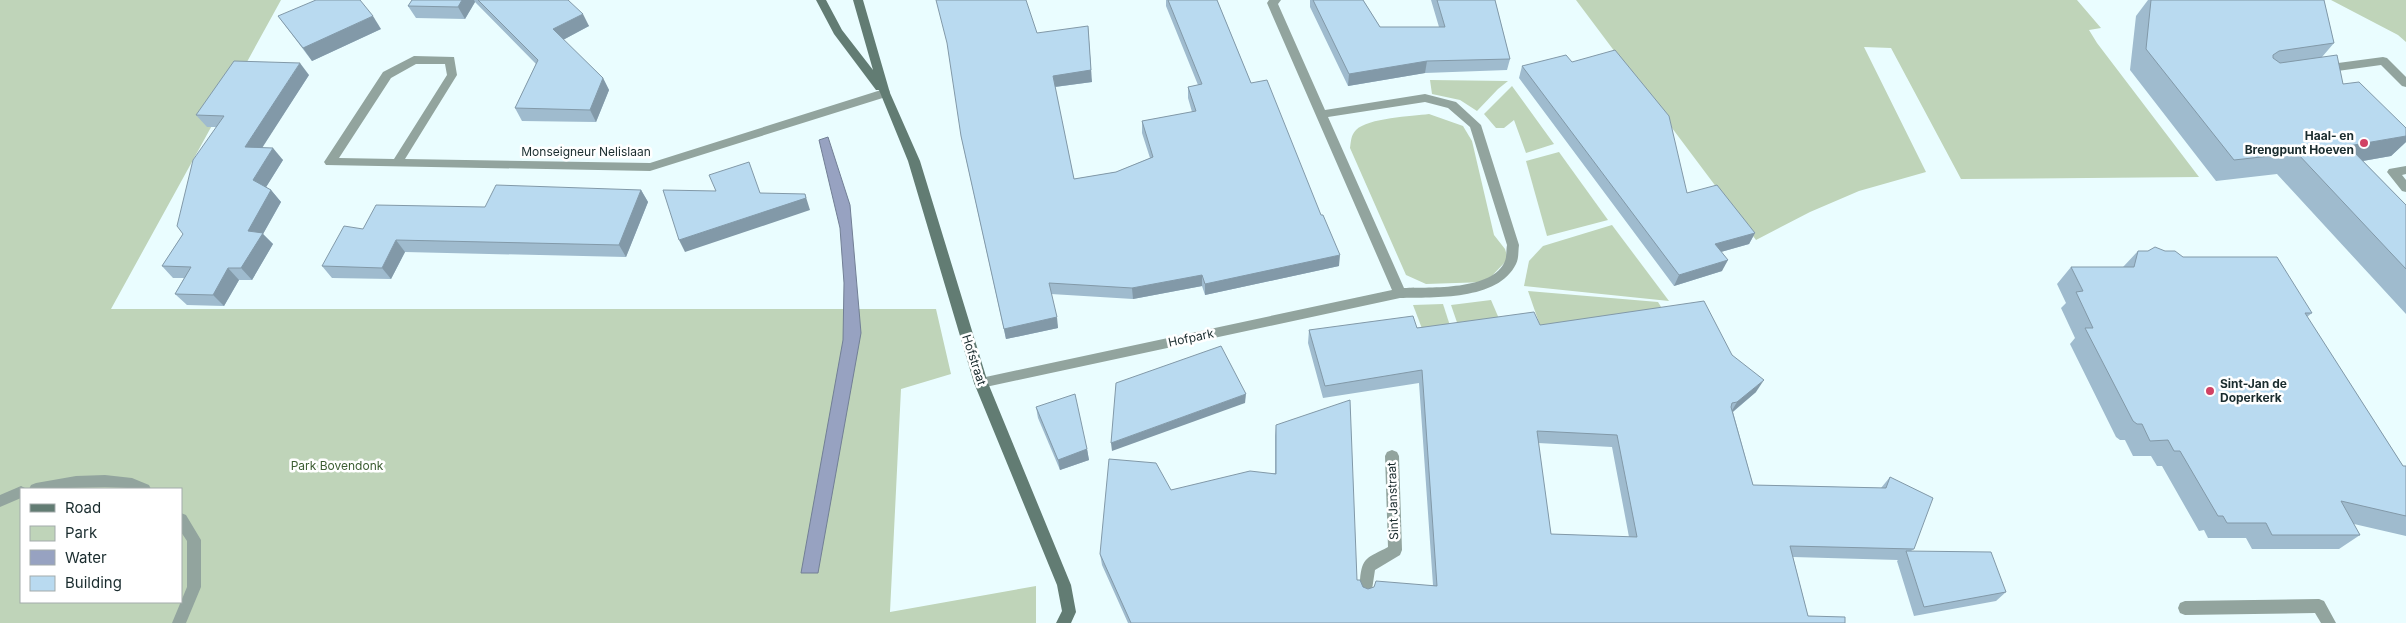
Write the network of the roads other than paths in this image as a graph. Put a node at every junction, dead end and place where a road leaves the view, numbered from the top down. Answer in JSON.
{"nodes":[{"id":1,"x":821,"y":0,"type":"edge"},
{"id":2,"x":858,"y":0,"type":"edge"},
{"id":3,"x":1276,"y":0,"type":"edge"},
{"id":4,"x":2311,"y":71,"type":"edge"},
{"id":5,"x":2406,"y":83,"type":"edge"},
{"id":6,"x":885,"y":93,"type":"junction"},
{"id":7,"x":1322,"y":114,"type":"junction"},
{"id":8,"x":397,"y":163,"type":"junction"},
{"id":9,"x":2406,"y":170,"type":"edge"},
{"id":10,"x":2406,"y":188,"type":"edge"},
{"id":11,"x":1400,"y":293,"type":"junction"},
{"id":12,"x":981,"y":382,"type":"junction"},
{"id":13,"x":1392,"y":456,"type":"dead end"},
{"id":14,"x":42,"y":488,"type":"edge"},
{"id":15,"x":142,"y":488,"type":"edge"},
{"id":16,"x":20,"y":492,"type":"edge"},
{"id":17,"x":0,"y":501,"type":"edge"},
{"id":18,"x":182,"y":521,"type":"edge"},
{"id":19,"x":1366,"y":591,"type":"edge"},
{"id":20,"x":2185,"y":608,"type":"dead end"},
{"id":21,"x":179,"y":623,"type":"edge"},
{"id":22,"x":1063,"y":623,"type":"edge"},
{"id":23,"x":2329,"y":623,"type":"edge"}],
"edges":[{"from":1,"to":6,"type":"street","name":"Hofstraat"},
{"from":2,"to":6,"type":"street","name":"Hofstraat"},
{"from":3,"to":7,"type":"street"},
{"from":4,"to":5,"type":"street"},
{"from":6,"to":8,"type":"street","name":"Monseigneur Nelislaan"},
{"from":6,"to":12,"type":"street","name":"Hofstraat"},
{"from":7,"to":11,"type":"street"},
{"from":7,"to":11,"type":"street","name":"Hofpark"},
{"from":8,"to":8,"type":"street","name":"Monseigneur Nelislaan"},
{"from":9,"to":10,"type":"street"},
{"from":11,"to":12,"type":"street","name":"Hofpark"},
{"from":12,"to":22,"type":"street","name":"Hofstraat"},
{"from":13,"to":19,"type":"street","name":"Sint Janstraat"},
{"from":14,"to":15,"type":"street"},
{"from":16,"to":17,"type":"street"},
{"from":18,"to":21,"type":"street"},
{"from":20,"to":23,"type":"street"}]}
